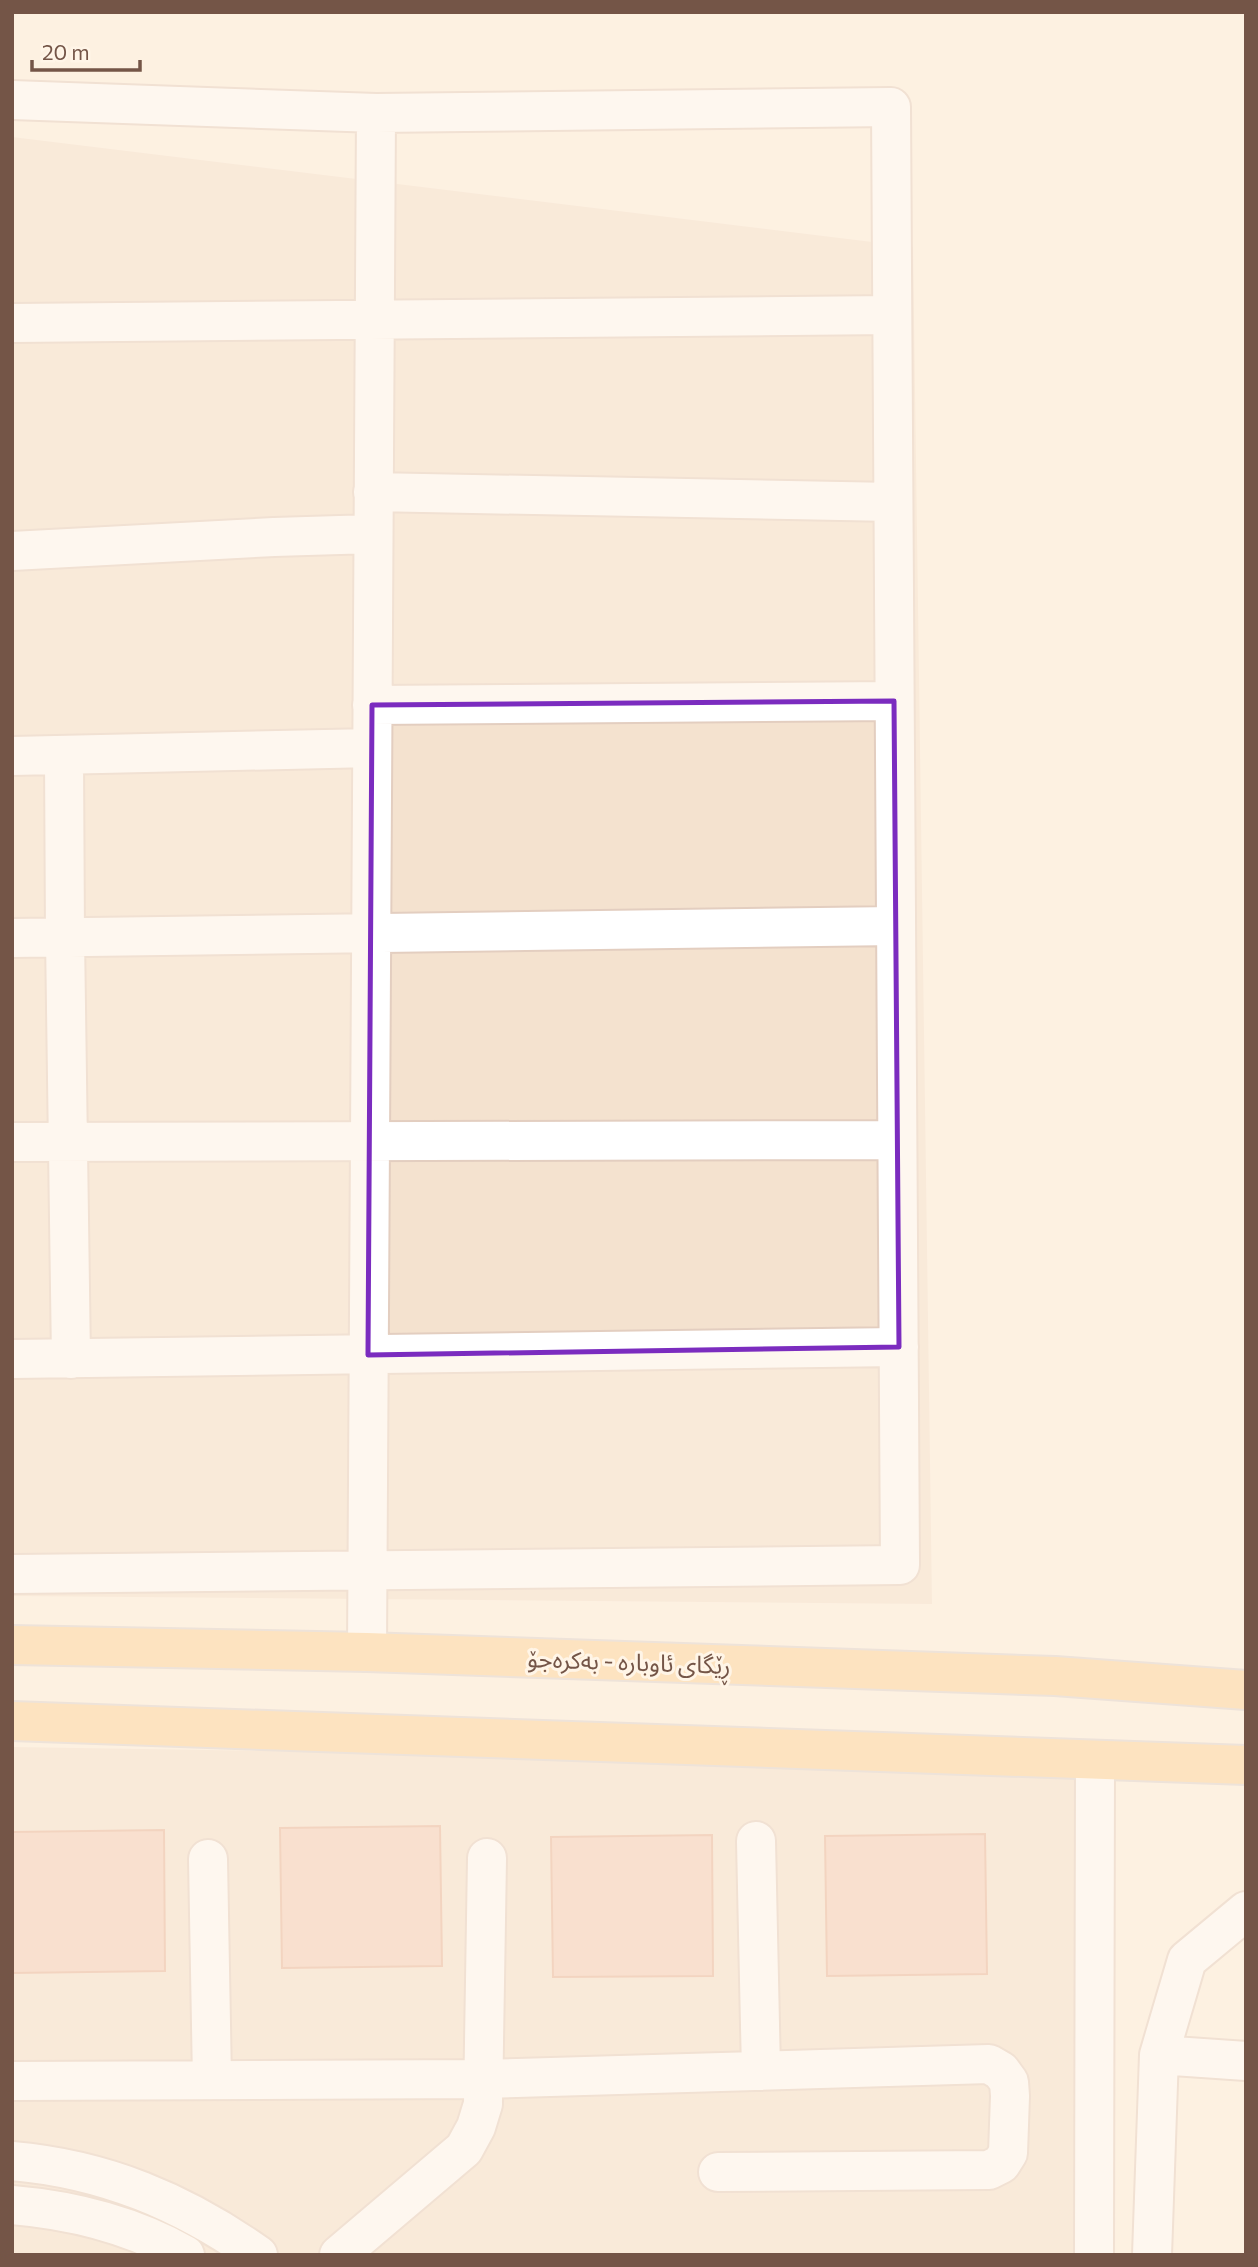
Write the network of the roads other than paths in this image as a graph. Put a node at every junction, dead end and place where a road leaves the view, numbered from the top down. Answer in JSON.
{"nodes":[{"id":1,"x":12,"y":100,"type":"edge"},
{"id":2,"x":376,"y":113,"type":"junction"},
{"id":3,"x":892,"y":315,"type":"junction"},
{"id":4,"x":374,"y":320,"type":"junction"},
{"id":5,"x":12,"y":323,"type":"edge"},
{"id":6,"x":373,"y":492,"type":"junction"},
{"id":7,"x":893,"y":502,"type":"junction"},
{"id":8,"x":373,"y":534,"type":"junction"},
{"id":9,"x":12,"y":551,"type":"edge"},
{"id":10,"x":894,"y":701,"type":"junction"},
{"id":11,"x":372,"y":705,"type":"junction"},
{"id":12,"x":372,"y":748,"type":"junction"},
{"id":13,"x":64,"y":755,"type":"junction"},
{"id":14,"x":12,"y":756,"type":"edge"},
{"id":15,"x":896,"y":926,"type":"junction"},
{"id":16,"x":371,"y":933,"type":"junction"},
{"id":17,"x":65,"y":937,"type":"junction"},
{"id":18,"x":12,"y":938,"type":"edge"},
{"id":19,"x":897,"y":1140,"type":"junction"},
{"id":20,"x":69,"y":1141,"type":"junction"},
{"id":21,"x":370,"y":1141,"type":"junction"},
{"id":22,"x":12,"y":1142,"type":"edge"},
{"id":23,"x":899,"y":1347,"type":"junction"},
{"id":24,"x":368,"y":1355,"type":"junction"},
{"id":25,"x":12,"y":1359,"type":"edge"},
{"id":26,"x":71,"y":1359,"type":"junction"},
{"id":27,"x":367,"y":1569,"type":"junction"},
{"id":28,"x":12,"y":1574,"type":"edge"},
{"id":29,"x":12,"y":1645,"type":"edge"},
{"id":30,"x":367,"y":1653,"type":"junction"},
{"id":31,"x":1246,"y":1690,"type":"edge"},
{"id":32,"x":12,"y":1721,"type":"edge"},
{"id":33,"x":1096,"y":1760,"type":"junction"},
{"id":34,"x":1246,"y":1765,"type":"edge"},
{"id":35,"x":756,"y":1841,"type":"dead end"},
{"id":36,"x":487,"y":1858,"type":"dead end"},
{"id":37,"x":208,"y":1859,"type":"dead end"},
{"id":38,"x":1246,"y":1911,"type":"edge"},
{"id":39,"x":1159,"y":2055,"type":"junction"},
{"id":40,"x":1246,"y":2061,"type":"edge"},
{"id":41,"x":761,"y":2071,"type":"junction"},
{"id":42,"x":484,"y":2079,"type":"junction"},
{"id":43,"x":212,"y":2080,"type":"junction"},
{"id":44,"x":12,"y":2081,"type":"edge"},
{"id":45,"x":12,"y":2161,"type":"edge"},
{"id":46,"x":718,"y":2172,"type":"dead end"},
{"id":47,"x":12,"y":2205,"type":"edge"},
{"id":48,"x":185,"y":2255,"type":"edge"},
{"id":49,"x":258,"y":2255,"type":"edge"},
{"id":50,"x":339,"y":2255,"type":"edge"},
{"id":51,"x":1094,"y":2255,"type":"edge"},
{"id":52,"x":1152,"y":2255,"type":"edge"}],
"edges":[{"from":1,"to":2,"type":"street"},
{"from":2,"to":3,"type":"street"},
{"from":2,"to":4,"type":"street"},
{"from":3,"to":4,"type":"street"},
{"from":3,"to":7,"type":"street"},
{"from":4,"to":5,"type":"street"},
{"from":4,"to":6,"type":"street"},
{"from":6,"to":7,"type":"street"},
{"from":6,"to":8,"type":"street"},
{"from":7,"to":10,"type":"street"},
{"from":8,"to":9,"type":"street"},
{"from":8,"to":11,"type":"street"},
{"from":10,"to":11,"type":"street"},
{"from":10,"to":15,"type":"street"},
{"from":11,"to":12,"type":"street"},
{"from":12,"to":13,"type":"street"},
{"from":12,"to":16,"type":"street"},
{"from":13,"to":14,"type":"street"},
{"from":13,"to":17,"type":"street"},
{"from":15,"to":16,"type":"street"},
{"from":15,"to":19,"type":"street"},
{"from":16,"to":17,"type":"street"},
{"from":16,"to":21,"type":"street"},
{"from":17,"to":18,"type":"street"},
{"from":17,"to":20,"type":"street"},
{"from":19,"to":21,"type":"street"},
{"from":19,"to":23,"type":"street"},
{"from":20,"to":21,"type":"street"},
{"from":20,"to":22,"type":"street"},
{"from":20,"to":26,"type":"street"},
{"from":21,"to":24,"type":"street"},
{"from":23,"to":24,"type":"street"},
{"from":23,"to":27,"type":"street"},
{"from":24,"to":26,"type":"street"},
{"from":24,"to":27,"type":"street"},
{"from":25,"to":26,"type":"street"},
{"from":27,"to":28,"type":"street"},
{"from":27,"to":30,"type":"street"},
{"from":29,"to":30,"type":"main road","name":"ڕێگای ئاوبارە - بەکرەجۆ"},
{"from":30,"to":31,"type":"main road","name":"ڕێگای ئاوبارە - بەکرەجۆ"},
{"from":32,"to":33,"type":"main road"},
{"from":33,"to":34,"type":"main road"},
{"from":33,"to":51,"type":"street"},
{"from":35,"to":41,"type":"street"},
{"from":36,"to":42,"type":"street"},
{"from":37,"to":43,"type":"street"},
{"from":38,"to":39,"type":"street"},
{"from":39,"to":40,"type":"street"},
{"from":39,"to":52,"type":"street"},
{"from":41,"to":42,"type":"street"},
{"from":41,"to":46,"type":"street"},
{"from":42,"to":43,"type":"street"},
{"from":42,"to":50,"type":"street"},
{"from":43,"to":44,"type":"street"},
{"from":45,"to":49,"type":"street"},
{"from":47,"to":48,"type":"street"}]}
